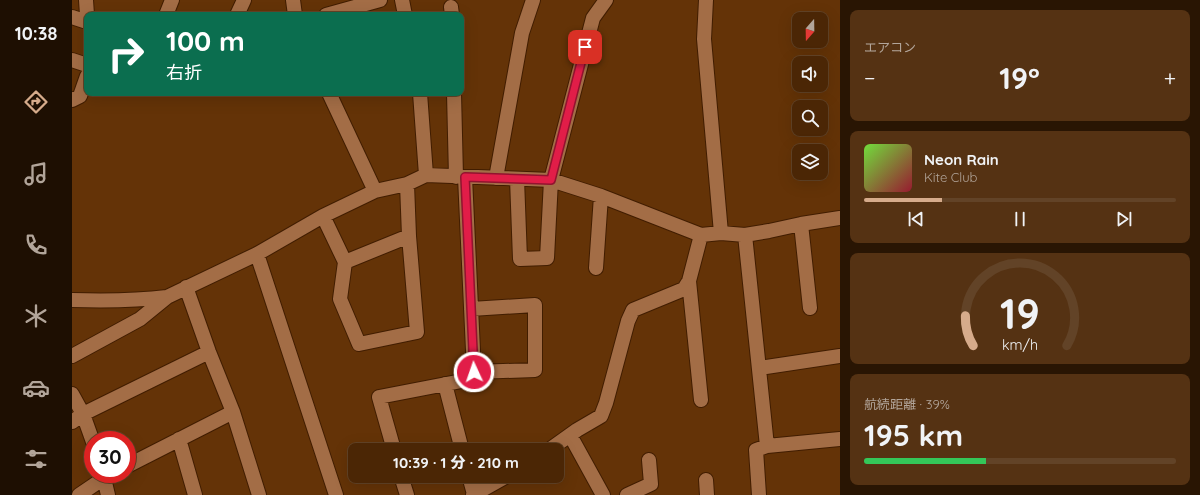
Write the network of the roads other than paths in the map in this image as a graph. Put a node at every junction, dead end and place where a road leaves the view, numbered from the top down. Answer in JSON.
{"nodes":[{"id":1,"x":86,"y":0,"type":"edge"},
{"id":2,"x":172,"y":0,"type":"edge"},
{"id":3,"x":244,"y":0,"type":"edge"},
{"id":4,"x":293,"y":0,"type":"edge"},
{"id":5,"x":380,"y":0,"type":"edge"},
{"id":6,"x":402,"y":0,"type":"edge"},
{"id":7,"x":533,"y":0,"type":"edge"},
{"id":8,"x":606,"y":0,"type":"edge"},
{"id":9,"x":706,"y":0,"type":"edge"},
{"id":10,"x":352,"y":4,"type":"edge"},
{"id":11,"x":87,"y":12,"type":"edge"},
{"id":12,"x":167,"y":12,"type":"edge"},
{"id":13,"x":238,"y":12,"type":"edge"},
{"id":14,"x":295,"y":12,"type":"edge"},
{"id":15,"x":333,"y":12,"type":"edge"},
{"id":16,"x":404,"y":12,"type":"edge"},
{"id":17,"x":72,"y":17,"type":"edge"},
{"id":18,"x":84,"y":21,"type":"edge"},
{"id":19,"x":72,"y":60,"type":"edge"},
{"id":20,"x":84,"y":64,"type":"edge"},
{"id":21,"x":84,"y":85,"type":"edge"},
{"id":22,"x":330,"y":96,"type":"edge"},
{"id":23,"x":420,"y":96,"type":"edge"},
{"id":24,"x":454,"y":96,"type":"edge"},
{"id":25,"x":72,"y":100,"type":"edge"},
{"id":26,"x":426,"y":175,"type":"junction"},
{"id":27,"x":460,"y":177,"type":"junction"},
{"id":28,"x":496,"y":178,"type":"junction"},
{"id":29,"x":517,"y":178,"type":"junction"},
{"id":30,"x":551,"y":180,"type":"junction"},
{"id":31,"x":407,"y":184,"type":"junction"},
{"id":32,"x":375,"y":191,"type":"junction"},
{"id":33,"x":601,"y":196,"type":"junction"},
{"id":34,"x":323,"y":216,"type":"junction"},
{"id":35,"x":840,"y":218,"type":"edge"},
{"id":36,"x":802,"y":224,"type":"junction"},
{"id":37,"x":721,"y":233,"type":"junction"},
{"id":38,"x":701,"y":235,"type":"junction"},
{"id":39,"x":745,"y":235,"type":"junction"},
{"id":40,"x":409,"y":236,"type":"junction"},
{"id":41,"x":257,"y":254,"type":"junction"},
{"id":42,"x":345,"y":262,"type":"junction"},
{"id":43,"x":596,"y":268,"type":"dead end"},
{"id":44,"x":689,"y":280,"type":"junction"},
{"id":45,"x":186,"y":288,"type":"junction"},
{"id":46,"x":167,"y":297,"type":"junction"},
{"id":47,"x":72,"y":300,"type":"edge"},
{"id":48,"x":810,"y":308,"type":"dead end"},
{"id":49,"x":471,"y":309,"type":"junction"},
{"id":50,"x":209,"y":352,"type":"junction"},
{"id":51,"x":72,"y":356,"type":"edge"},
{"id":52,"x":840,"y":356,"type":"edge"},
{"id":53,"x":759,"y":368,"type":"junction"},
{"id":54,"x":474,"y":372,"type":"junction"},
{"id":55,"x":445,"y":384,"type":"junction"},
{"id":56,"x":72,"y":394,"type":"edge"},
{"id":57,"x":701,"y":400,"type":"dead end"},
{"id":58,"x":233,"y":412,"type":"junction"},
{"id":59,"x":83,"y":414,"type":"junction"},
{"id":60,"x":72,"y":422,"type":"edge"},
{"id":61,"x":89,"y":431,"type":"edge"},
{"id":62,"x":570,"y":435,"type":"junction"},
{"id":63,"x":179,"y":439,"type":"junction"},
{"id":64,"x":840,"y":439,"type":"edge"},
{"id":65,"x":392,"y":443,"type":"edge"},
{"id":66,"x":460,"y":443,"type":"edge"},
{"id":67,"x":559,"y":443,"type":"edge"},
{"id":68,"x":767,"y":446,"type":"junction"},
{"id":69,"x":649,"y":460,"type":"dead end"},
{"id":70,"x":136,"y":461,"type":"edge"},
{"id":71,"x":706,"y":480,"type":"dead end"},
{"id":72,"x":95,"y":483,"type":"edge"},
{"id":73,"x":107,"y":483,"type":"edge"},
{"id":74,"x":403,"y":483,"type":"edge"},
{"id":75,"x":473,"y":483,"type":"edge"},
{"id":76,"x":495,"y":483,"type":"edge"},
{"id":77,"x":479,"y":493,"type":"edge"},
{"id":78,"x":79,"y":495,"type":"edge"},
{"id":79,"x":108,"y":495,"type":"edge"},
{"id":80,"x":195,"y":495,"type":"edge"},
{"id":81,"x":259,"y":495,"type":"edge"},
{"id":82,"x":336,"y":495,"type":"edge"},
{"id":83,"x":407,"y":495,"type":"edge"},
{"id":84,"x":603,"y":495,"type":"edge"},
{"id":85,"x":627,"y":495,"type":"edge"},
{"id":86,"x":707,"y":495,"type":"edge"},
{"id":87,"x":759,"y":495,"type":"edge"}],
"edges":[{"from":1,"to":11,"type":"street"},
{"from":2,"to":12,"type":"street"},
{"from":3,"to":13,"type":"street"},
{"from":4,"to":14,"type":"street"},
{"from":5,"to":10,"type":"street"},
{"from":6,"to":16,"type":"street"},
{"from":7,"to":28,"type":"street"},
{"from":8,"to":30,"type":"street"},
{"from":9,"to":37,"type":"street"},
{"from":10,"to":15,"type":"street"},
{"from":17,"to":18,"type":"street"},
{"from":19,"to":20,"type":"street"},
{"from":21,"to":25,"type":"street"},
{"from":22,"to":32,"type":"street"},
{"from":23,"to":26,"type":"street"},
{"from":24,"to":27,"type":"street"},
{"from":26,"to":27,"type":"street"},
{"from":26,"to":31,"type":"street"},
{"from":27,"to":28,"type":"street"},
{"from":27,"to":49,"type":"street"},
{"from":28,"to":29,"type":"street"},
{"from":29,"to":30,"type":"street"},
{"from":29,"to":30,"type":"street"},
{"from":30,"to":33,"type":"street"},
{"from":31,"to":32,"type":"street"},
{"from":31,"to":40,"type":"street"},
{"from":32,"to":34,"type":"street"},
{"from":33,"to":38,"type":"street"},
{"from":33,"to":43,"type":"street"},
{"from":34,"to":41,"type":"street"},
{"from":34,"to":42,"type":"street"},
{"from":35,"to":36,"type":"street"},
{"from":36,"to":39,"type":"street"},
{"from":36,"to":48,"type":"street"},
{"from":37,"to":38,"type":"street"},
{"from":37,"to":39,"type":"street"},
{"from":38,"to":44,"type":"street"},
{"from":39,"to":53,"type":"street"},
{"from":40,"to":42,"type":"street"},
{"from":40,"to":42,"type":"street"},
{"from":41,"to":45,"type":"street"},
{"from":41,"to":82,"type":"street"},
{"from":44,"to":57,"type":"street"},
{"from":44,"to":62,"type":"street"},
{"from":45,"to":46,"type":"street"},
{"from":45,"to":50,"type":"street"},
{"from":46,"to":47,"type":"street"},
{"from":46,"to":51,"type":"street"},
{"from":49,"to":54,"type":"street"},
{"from":49,"to":54,"type":"street"},
{"from":50,"to":58,"type":"street"},
{"from":50,"to":59,"type":"street"},
{"from":52,"to":53,"type":"street"},
{"from":53,"to":68,"type":"street"},
{"from":54,"to":55,"type":"street"},
{"from":55,"to":65,"type":"street"},
{"from":55,"to":66,"type":"street"},
{"from":56,"to":59,"type":"street"},
{"from":58,"to":63,"type":"street"},
{"from":58,"to":81,"type":"street"},
{"from":59,"to":60,"type":"street"},
{"from":59,"to":61,"type":"street"},
{"from":62,"to":67,"type":"street"},
{"from":62,"to":84,"type":"street"},
{"from":63,"to":70,"type":"street"},
{"from":63,"to":80,"type":"street"},
{"from":64,"to":68,"type":"street"},
{"from":68,"to":87,"type":"street"},
{"from":69,"to":85,"type":"street"},
{"from":71,"to":86,"type":"street"},
{"from":72,"to":78,"type":"street"},
{"from":73,"to":79,"type":"street"},
{"from":74,"to":83,"type":"street"},
{"from":75,"to":77,"type":"street"},
{"from":76,"to":77,"type":"street"}]}
